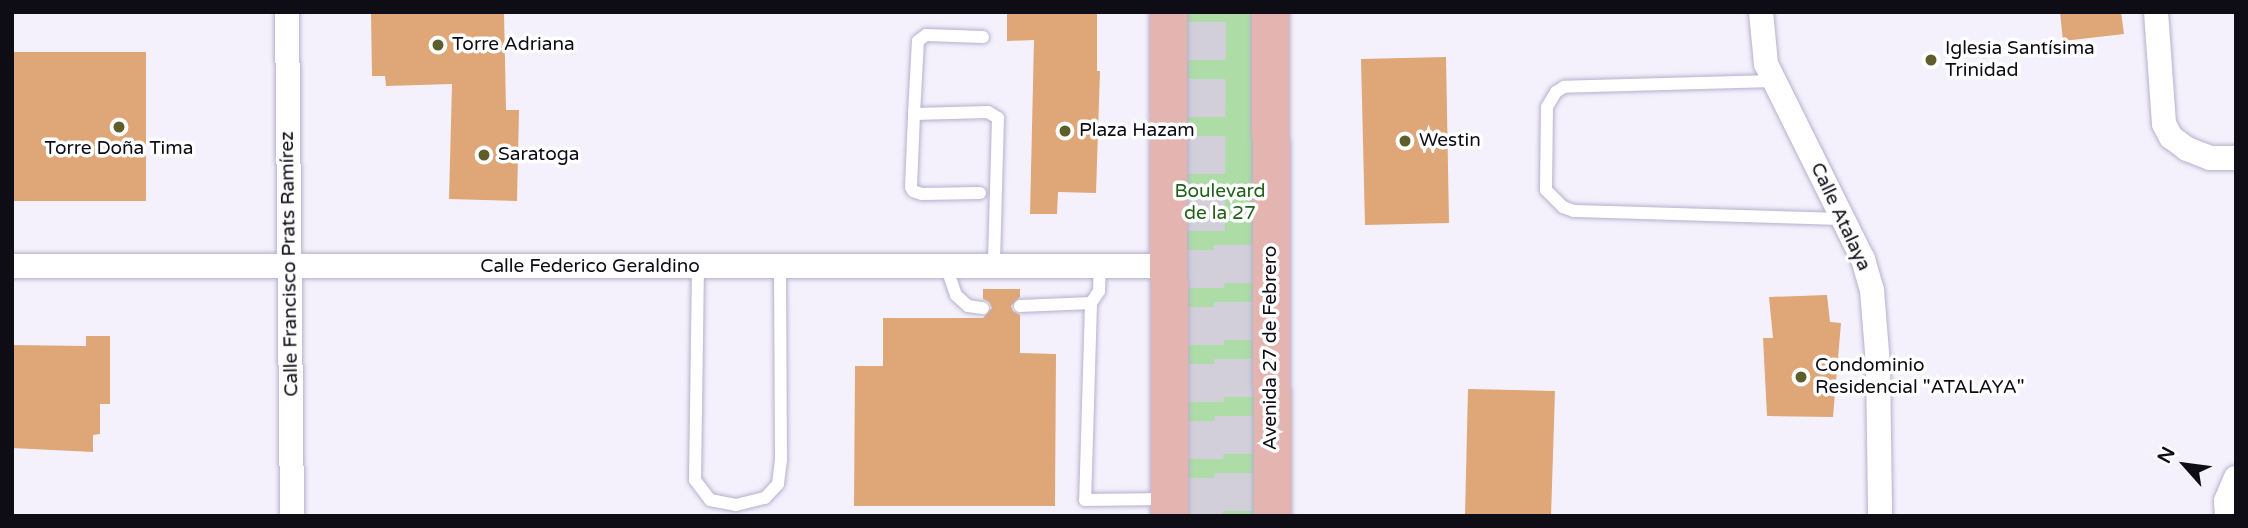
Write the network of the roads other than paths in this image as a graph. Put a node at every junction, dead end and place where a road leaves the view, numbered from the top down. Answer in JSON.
{"nodes":[{"id":1,"x":287,"y":12,"type":"edge"},
{"id":2,"x":1168,"y":12,"type":"edge"},
{"id":3,"x":1270,"y":12,"type":"edge"},
{"id":4,"x":1761,"y":12,"type":"edge"},
{"id":5,"x":2156,"y":12,"type":"edge"},
{"id":6,"x":983,"y":37,"type":"dead end"},
{"id":7,"x":1774,"y":81,"type":"junction"},
{"id":8,"x":914,"y":114,"type":"junction"},
{"id":9,"x":2236,"y":158,"type":"edge"},
{"id":10,"x":980,"y":193,"type":"dead end"},
{"id":11,"x":1844,"y":219,"type":"junction"},
{"id":12,"x":995,"y":265,"type":"junction"},
{"id":13,"x":1100,"y":265,"type":"junction"},
{"id":14,"x":1168,"y":265,"type":"junction"},
{"id":15,"x":12,"y":266,"type":"edge"},
{"id":16,"x":946,"y":266,"type":"junction"},
{"id":17,"x":698,"y":267,"type":"junction"},
{"id":18,"x":780,"y":267,"type":"junction"},
{"id":19,"x":290,"y":268,"type":"junction"},
{"id":20,"x":1091,"y":303,"type":"junction"},
{"id":21,"x":1020,"y":306,"type":"dead end"},
{"id":22,"x":983,"y":308,"type":"dead end"},
{"id":23,"x":2236,"y":478,"type":"edge"},
{"id":24,"x":1169,"y":508,"type":"edge"},
{"id":25,"x":292,"y":516,"type":"edge"},
{"id":26,"x":1272,"y":516,"type":"edge"},
{"id":27,"x":1880,"y":516,"type":"edge"},
{"id":28,"x":2227,"y":516,"type":"edge"}],
"edges":[{"from":1,"to":19,"type":"street","name":"Calle Francisco Prats Ramírez"},
{"from":2,"to":14,"type":"main road"},
{"from":3,"to":26,"type":"main road","name":"Avenida 27 de Febrero"},
{"from":4,"to":7,"type":"street","name":"Calle Atalaya"},
{"from":5,"to":9,"type":"street"},
{"from":6,"to":8,"type":"lane"},
{"from":7,"to":11,"type":"street","name":"Calle Atalaya"},
{"from":7,"to":11,"type":"lane"},
{"from":8,"to":10,"type":"lane"},
{"from":8,"to":12,"type":"lane"},
{"from":11,"to":27,"type":"street","name":"Calle Atalaya"},
{"from":12,"to":13,"type":"street","name":"Calle Federico Geraldino"},
{"from":12,"to":16,"type":"street","name":"Calle Federico Geraldino"},
{"from":13,"to":14,"type":"street","name":"Calle Federico Geraldino"},
{"from":13,"to":20,"type":"lane"},
{"from":14,"to":24,"type":"main road"},
{"from":15,"to":19,"type":"street","name":"Calle Federico Geraldino"},
{"from":16,"to":18,"type":"street","name":"Calle Federico Geraldino"},
{"from":16,"to":22,"type":"lane"},
{"from":17,"to":18,"type":"street","name":"Calle Federico Geraldino"},
{"from":17,"to":18,"type":"lane"},
{"from":17,"to":19,"type":"street","name":"Calle Federico Geraldino"},
{"from":19,"to":25,"type":"street","name":"Calle Francisco Prats Ramírez"},
{"from":20,"to":21,"type":"lane"},
{"from":20,"to":24,"type":"lane"},
{"from":23,"to":28,"type":"street"}]}
